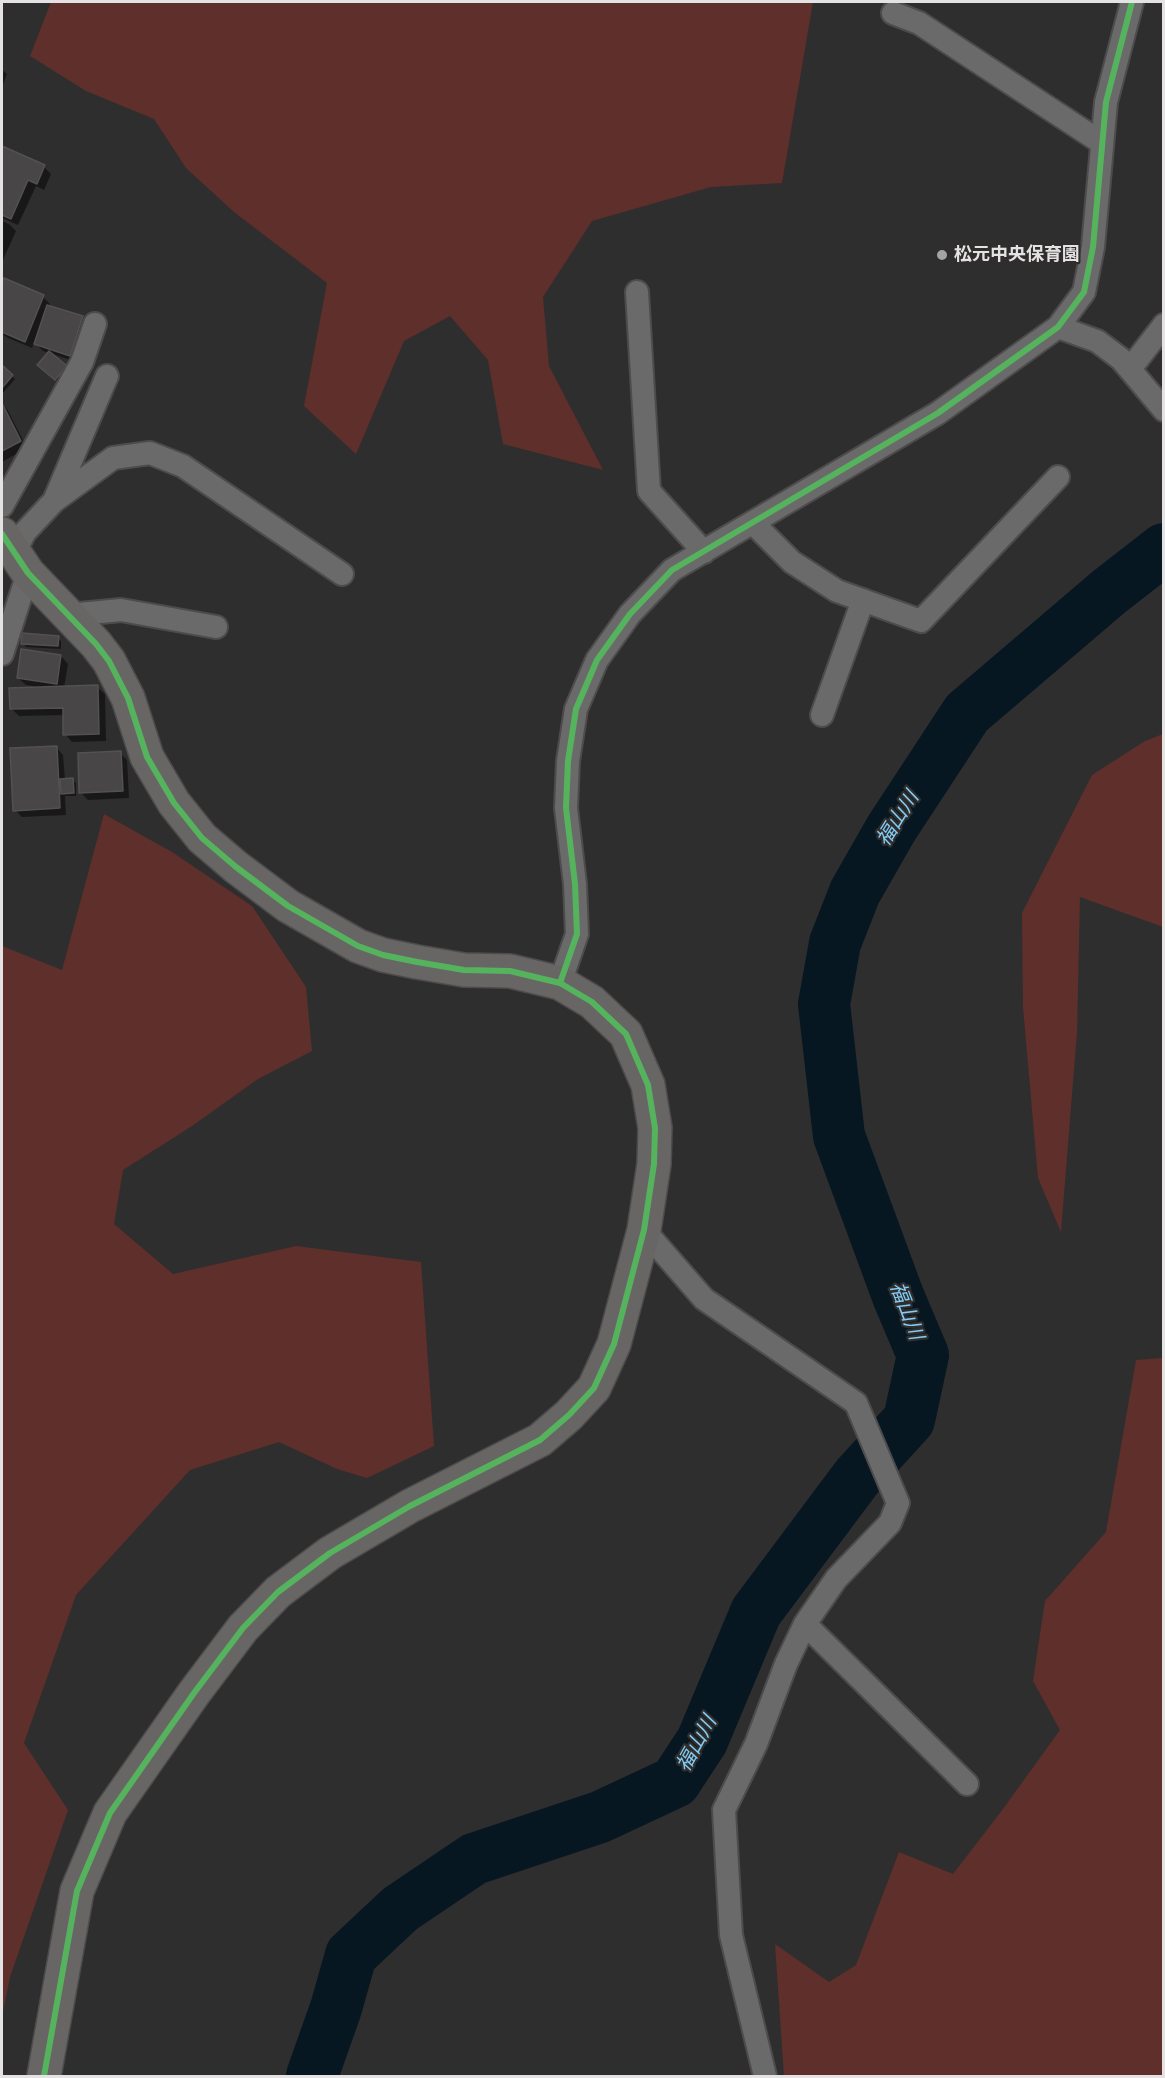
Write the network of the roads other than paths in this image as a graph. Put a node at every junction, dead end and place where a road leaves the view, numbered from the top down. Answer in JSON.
{"nodes":[{"id":1,"x":1132,"y":2,"type":"edge"},
{"id":2,"x":893,"y":13,"type":"dead end"},
{"id":3,"x":1102,"y":142,"type":"junction"},
{"id":4,"x":637,"y":292,"type":"dead end"},
{"id":5,"x":95,"y":324,"type":"dead end"},
{"id":6,"x":1164,"y":325,"type":"edge"},
{"id":7,"x":1058,"y":327,"type":"junction"},
{"id":8,"x":1130,"y":369,"type":"junction"},
{"id":9,"x":107,"y":376,"type":"dead end"},
{"id":10,"x":1164,"y":410,"type":"edge"},
{"id":11,"x":1058,"y":477,"type":"dead end"},
{"id":12,"x":54,"y":501,"type":"junction"},
{"id":13,"x":2,"y":506,"type":"edge"},
{"id":14,"x":753,"y":523,"type":"junction"},
{"id":15,"x":704,"y":552,"type":"junction"},
{"id":16,"x":14,"y":553,"type":"edge"},
{"id":17,"x":342,"y":574,"type":"dead end"},
{"id":18,"x":863,"y":600,"type":"junction"},
{"id":19,"x":69,"y":615,"type":"junction"},
{"id":20,"x":216,"y":627,"type":"dead end"},
{"id":21,"x":2,"y":654,"type":"edge"},
{"id":22,"x":822,"y":715,"type":"dead end"},
{"id":23,"x":560,"y":983,"type":"junction"},
{"id":24,"x":644,"y":1230,"type":"junction"},
{"id":25,"x":805,"y":1624,"type":"junction"},
{"id":26,"x":967,"y":1784,"type":"dead end"},
{"id":27,"x":44,"y":2076,"type":"edge"},
{"id":28,"x":765,"y":2076,"type":"edge"}],
"edges":[{"from":1,"to":3,"type":"street"},
{"from":2,"to":3,"type":"street"},
{"from":3,"to":7,"type":"street"},
{"from":4,"to":15,"type":"street"},
{"from":5,"to":13,"type":"street"},
{"from":6,"to":8,"type":"street"},
{"from":7,"to":8,"type":"street"},
{"from":7,"to":14,"type":"street"},
{"from":8,"to":10,"type":"street"},
{"from":9,"to":12,"type":"street"},
{"from":11,"to":18,"type":"street"},
{"from":12,"to":16,"type":"street"},
{"from":12,"to":17,"type":"street"},
{"from":14,"to":15,"type":"street"},
{"from":14,"to":18,"type":"street"},
{"from":15,"to":23,"type":"street"},
{"from":16,"to":19,"type":"street"},
{"from":16,"to":21,"type":"street"},
{"from":18,"to":22,"type":"street"},
{"from":19,"to":20,"type":"street"},
{"from":19,"to":23,"type":"street"},
{"from":23,"to":24,"type":"street"},
{"from":24,"to":25,"type":"street"},
{"from":24,"to":27,"type":"street"},
{"from":25,"to":26,"type":"street"},
{"from":25,"to":28,"type":"street"}]}
